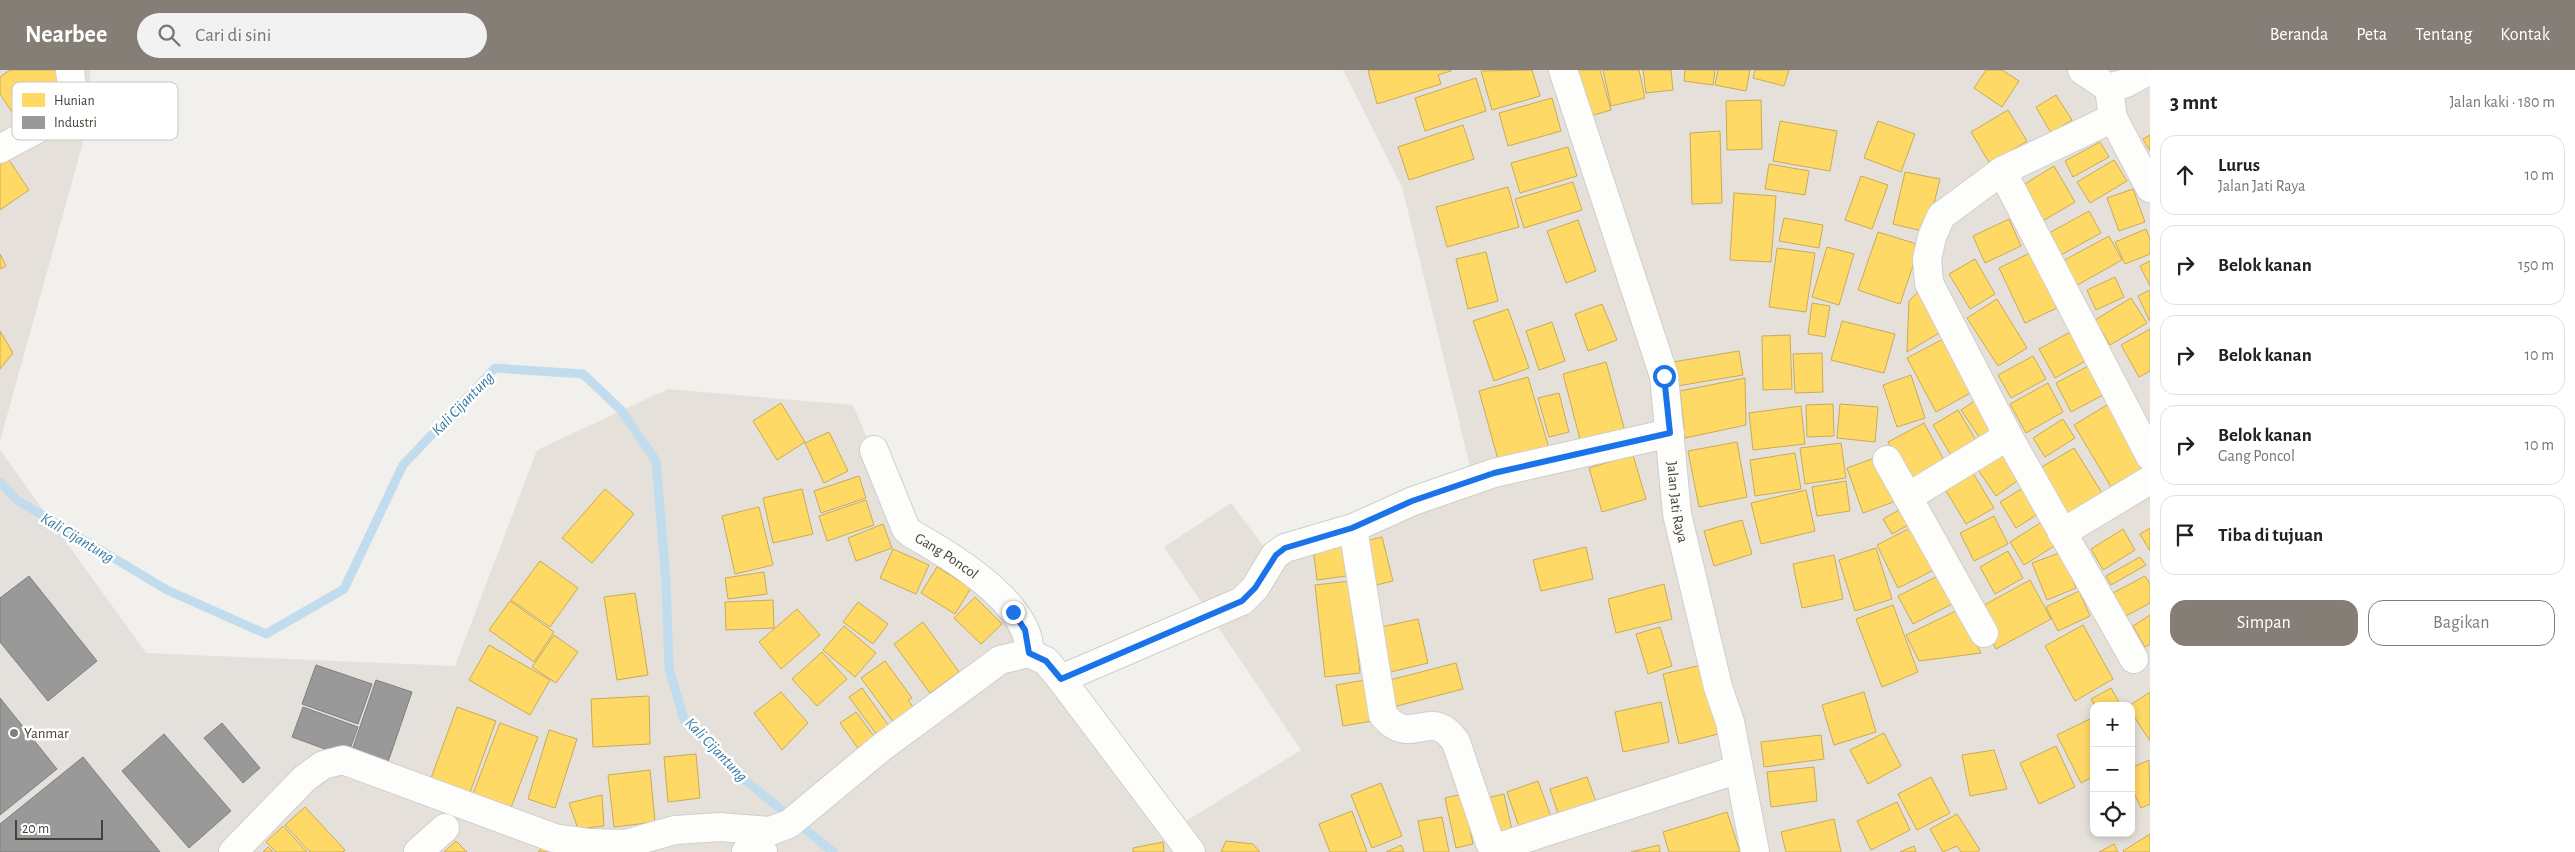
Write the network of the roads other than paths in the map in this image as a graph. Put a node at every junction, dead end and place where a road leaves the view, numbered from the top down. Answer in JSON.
{"nodes":[{"id":1,"x":1564,"y":70,"type":"edge"},
{"id":2,"x":2082,"y":70,"type":"edge"},
{"id":3,"x":2150,"y":70,"type":"edge"},
{"id":4,"x":2109,"y":88,"type":"junction"},
{"id":5,"x":2113,"y":118,"type":"junction"},
{"id":6,"x":14,"y":140,"type":"edge"},
{"id":7,"x":0,"y":148,"type":"edge"},
{"id":8,"x":2002,"y":171,"type":"junction"},
{"id":9,"x":2150,"y":188,"type":"edge"},
{"id":10,"x":1670,"y":433,"type":"junction"},
{"id":11,"x":2008,"y":436,"type":"junction"},
{"id":12,"x":874,"y":450,"type":"dead end"},
{"id":13,"x":2150,"y":456,"type":"edge"},
{"id":14,"x":1887,"y":460,"type":"dead end"},
{"id":15,"x":2150,"y":480,"type":"edge"},
{"id":16,"x":1908,"y":497,"type":"junction"},
{"id":17,"x":1352,"y":528,"type":"junction"},
{"id":18,"x":2062,"y":534,"type":"junction"},
{"id":19,"x":1984,"y":633,"type":"dead end"},
{"id":20,"x":1029,"y":653,"type":"junction"},
{"id":21,"x":2134,"y":659,"type":"dead end"},
{"id":22,"x":1061,"y":679,"type":"junction"},
{"id":23,"x":1739,"y":770,"type":"junction"},
{"id":24,"x":445,"y":828,"type":"dead end"},
{"id":25,"x":627,"y":848,"type":"edge"},
{"id":26,"x":233,"y":852,"type":"edge"},
{"id":27,"x":418,"y":852,"type":"edge"},
{"id":28,"x":746,"y":852,"type":"edge"},
{"id":29,"x":763,"y":852,"type":"edge"},
{"id":30,"x":1192,"y":852,"type":"edge"},
{"id":31,"x":1755,"y":852,"type":"edge"}],
"edges":[{"from":1,"to":10,"type":"street","name":"Jalan Jati Raya"},
{"from":2,"to":4,"type":"street"},
{"from":3,"to":4,"type":"street"},
{"from":4,"to":5,"type":"street"},
{"from":5,"to":8,"type":"street"},
{"from":5,"to":9,"type":"street"},
{"from":6,"to":7,"type":"street"},
{"from":8,"to":11,"type":"street"},
{"from":8,"to":13,"type":"street"},
{"from":10,"to":17,"type":"street"},
{"from":10,"to":23,"type":"street","name":"Jalan Jati Raya"},
{"from":11,"to":16,"type":"street"},
{"from":11,"to":18,"type":"street"},
{"from":12,"to":20,"type":"street","name":"Gang Poncol"},
{"from":14,"to":16,"type":"street"},
{"from":15,"to":18,"type":"street"},
{"from":16,"to":19,"type":"street"},
{"from":17,"to":22,"type":"street"},
{"from":17,"to":23,"type":"street"},
{"from":18,"to":21,"type":"street"},
{"from":20,"to":22,"type":"street"},
{"from":20,"to":25,"type":"street"},
{"from":22,"to":30,"type":"street"},
{"from":23,"to":31,"type":"street","name":"Jalan Jati Raya"},
{"from":24,"to":27,"type":"street"},
{"from":25,"to":26,"type":"street"},
{"from":28,"to":29,"type":"street"}]}
